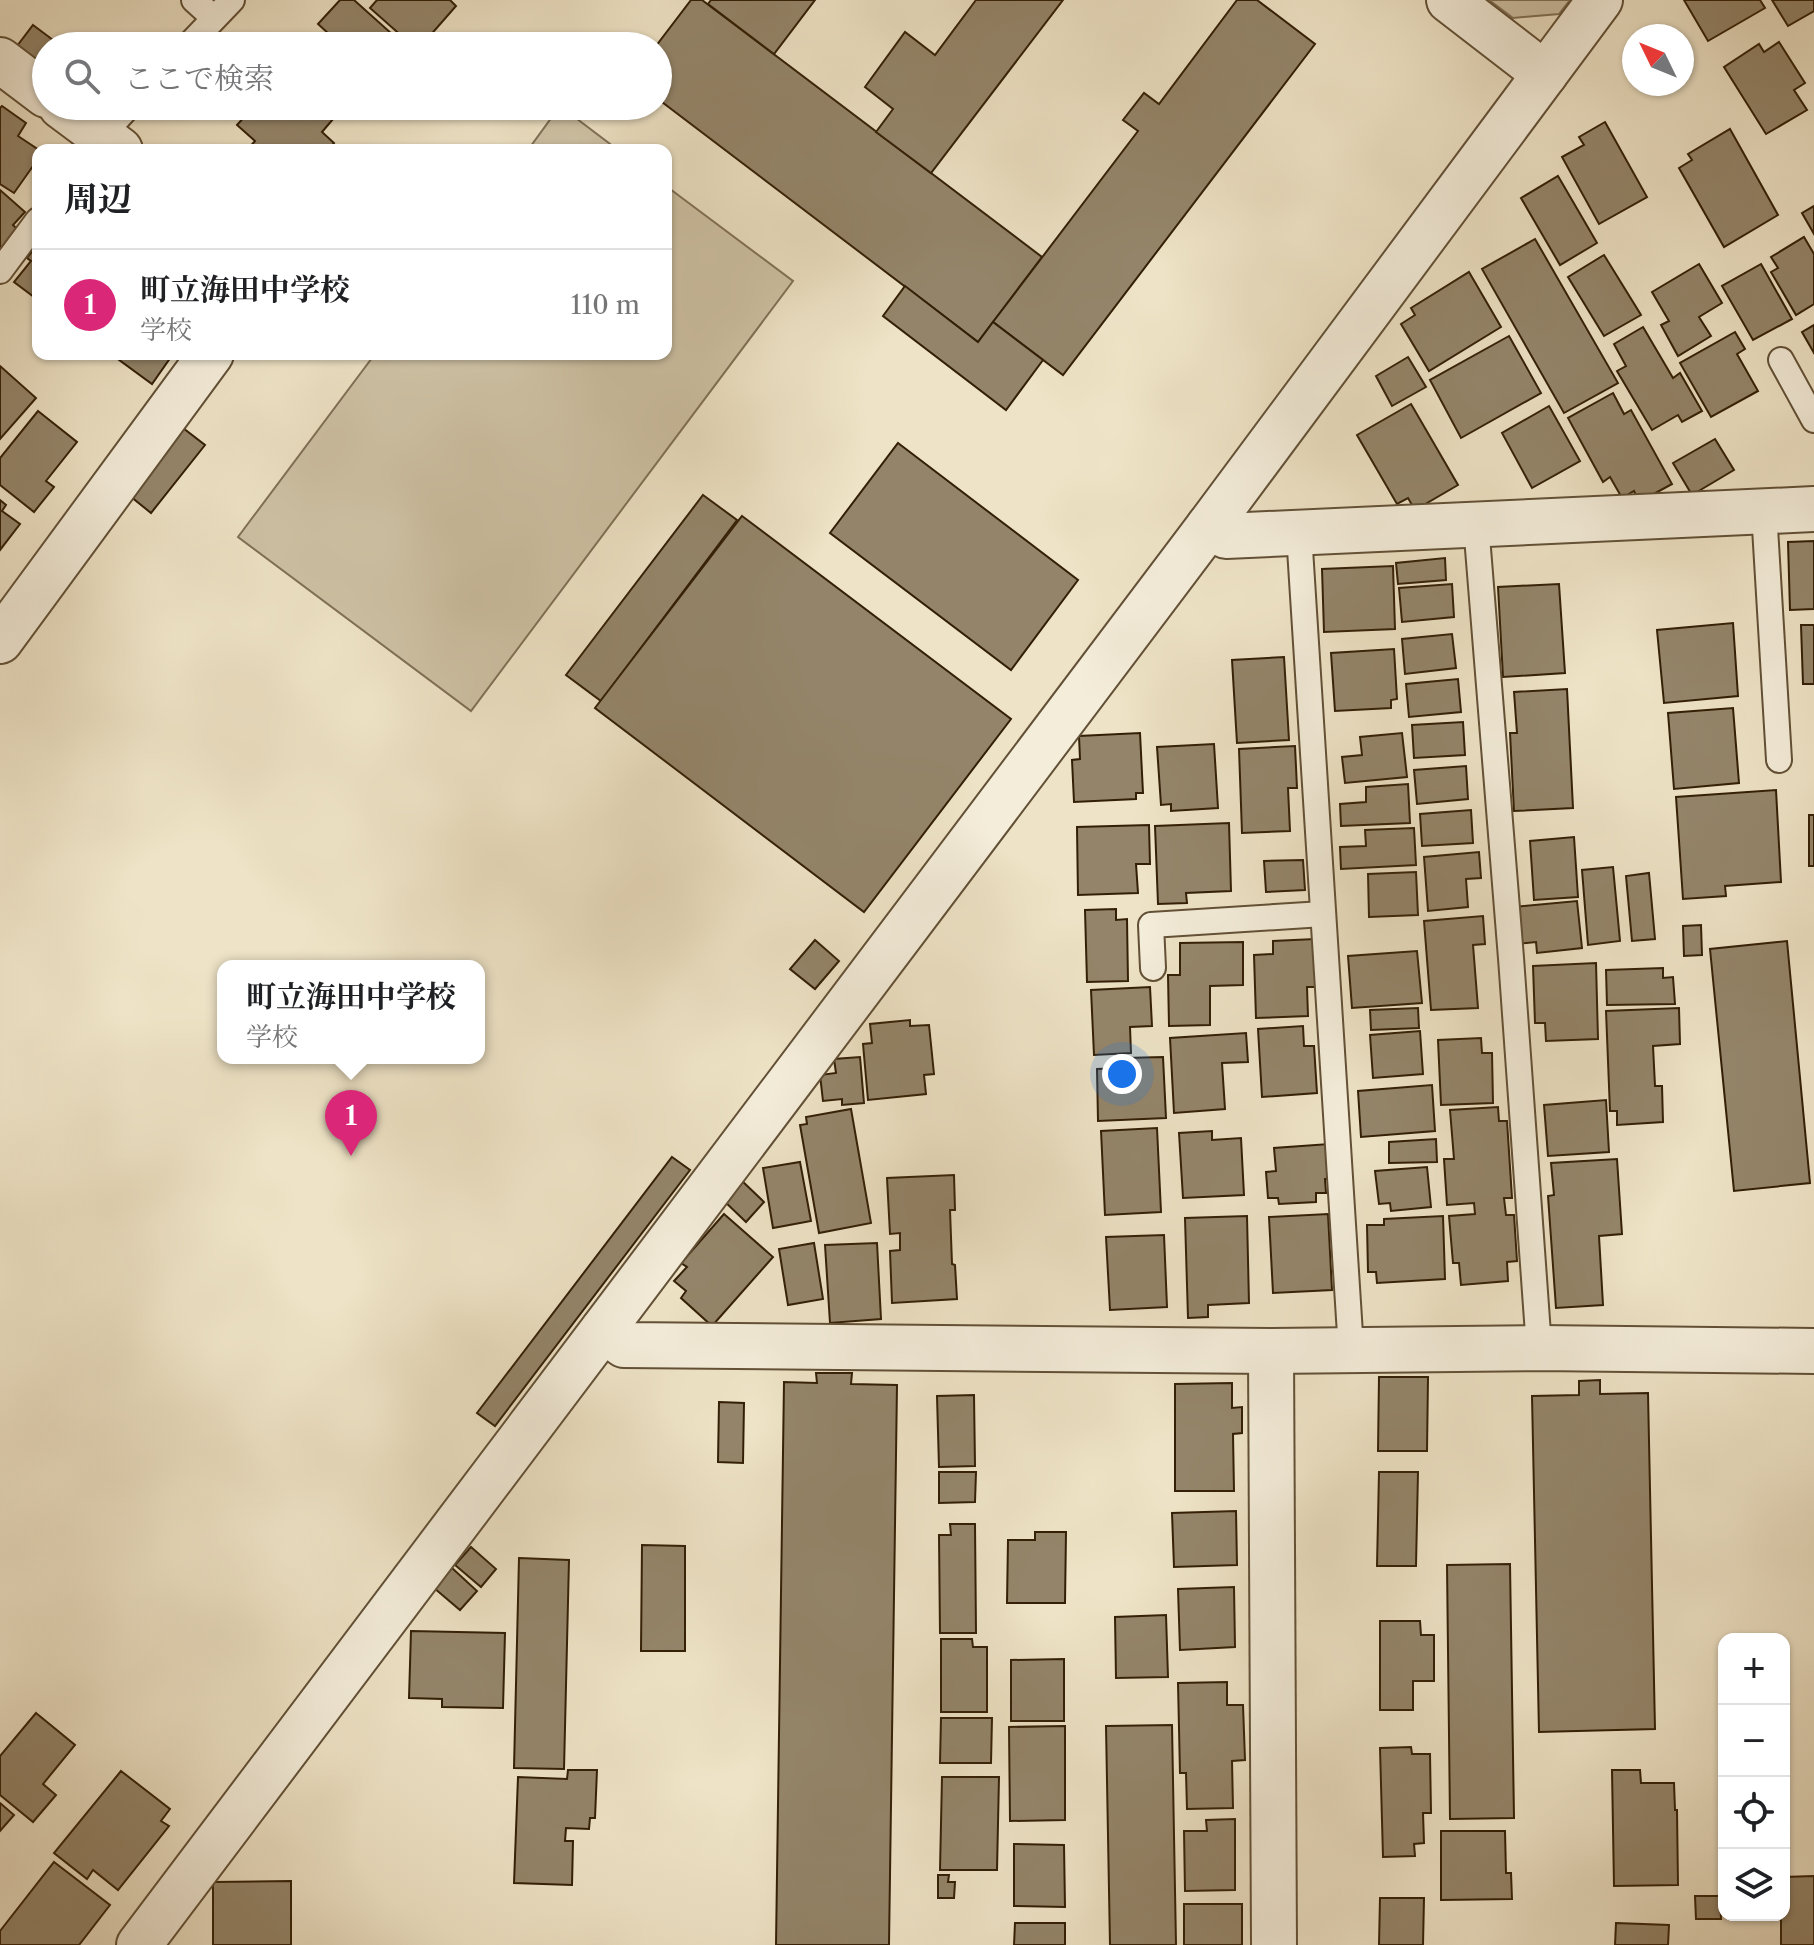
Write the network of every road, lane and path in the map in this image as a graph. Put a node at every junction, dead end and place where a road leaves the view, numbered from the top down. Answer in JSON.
{"nodes":[{"id":1,"x":194,"y":0,"type":"edge"},
{"id":2,"x":232,"y":0,"type":"edge"},
{"id":3,"x":1449,"y":0,"type":"edge"},
{"id":4,"x":1600,"y":0,"type":"edge"},
{"id":5,"x":214,"y":18,"type":"junction"},
{"id":6,"x":201,"y":32,"type":"edge"},
{"id":7,"x":0,"y":60,"type":"edge"},
{"id":8,"x":1545,"y":74,"type":"junction"},
{"id":9,"x":32,"y":84,"type":"edge"},
{"id":10,"x":85,"y":120,"type":"edge"},
{"id":11,"x":110,"y":135,"type":"edge"},
{"id":12,"x":32,"y":228,"type":"edge"},
{"id":13,"x":0,"y":271,"type":"edge"},
{"id":14,"x":207,"y":360,"type":"edge"},
{"id":15,"x":1781,"y":360,"type":"dead end"},
{"id":16,"x":1814,"y":420,"type":"edge"},
{"id":17,"x":1814,"y":509,"type":"edge"},
{"id":18,"x":1764,"y":511,"type":"junction"},
{"id":19,"x":1476,"y":524,"type":"junction"},
{"id":20,"x":1209,"y":526,"type":"junction"},
{"id":21,"x":1299,"y":533,"type":"junction"},
{"id":22,"x":0,"y":641,"type":"edge"},
{"id":23,"x":1779,"y":760,"type":"dead end"},
{"id":24,"x":1323,"y":914,"type":"junction"},
{"id":25,"x":1153,"y":968,"type":"dead end"},
{"id":26,"x":603,"y":1330,"type":"junction"},
{"id":27,"x":1539,"y":1348,"type":"junction"},
{"id":28,"x":1351,"y":1350,"type":"junction"},
{"id":29,"x":1271,"y":1351,"type":"junction"},
{"id":30,"x":1814,"y":1351,"type":"edge"},
{"id":31,"x":139,"y":1945,"type":"edge"},
{"id":32,"x":1274,"y":1945,"type":"edge"}],
"edges":[{"from":1,"to":5,"type":"lane"},
{"from":2,"to":5,"type":"lane"},
{"from":3,"to":8,"type":"street"},
{"from":4,"to":8,"type":"street"},
{"from":5,"to":6,"type":"lane"},
{"from":7,"to":9,"type":"street"},
{"from":8,"to":20,"type":"street"},
{"from":10,"to":11,"type":"street"},
{"from":12,"to":13,"type":"lane"},
{"from":14,"to":22,"type":"street"},
{"from":15,"to":16,"type":"lane"},
{"from":17,"to":18,"type":"street"},
{"from":18,"to":19,"type":"street"},
{"from":18,"to":23,"type":"lane"},
{"from":19,"to":21,"type":"street"},
{"from":19,"to":27,"type":"lane"},
{"from":20,"to":21,"type":"street"},
{"from":20,"to":26,"type":"street"},
{"from":21,"to":24,"type":"lane"},
{"from":24,"to":25,"type":"lane"},
{"from":24,"to":28,"type":"lane"},
{"from":26,"to":29,"type":"street"},
{"from":26,"to":31,"type":"street"},
{"from":27,"to":28,"type":"street"},
{"from":27,"to":30,"type":"street"},
{"from":28,"to":29,"type":"street"},
{"from":29,"to":32,"type":"street"}]}
